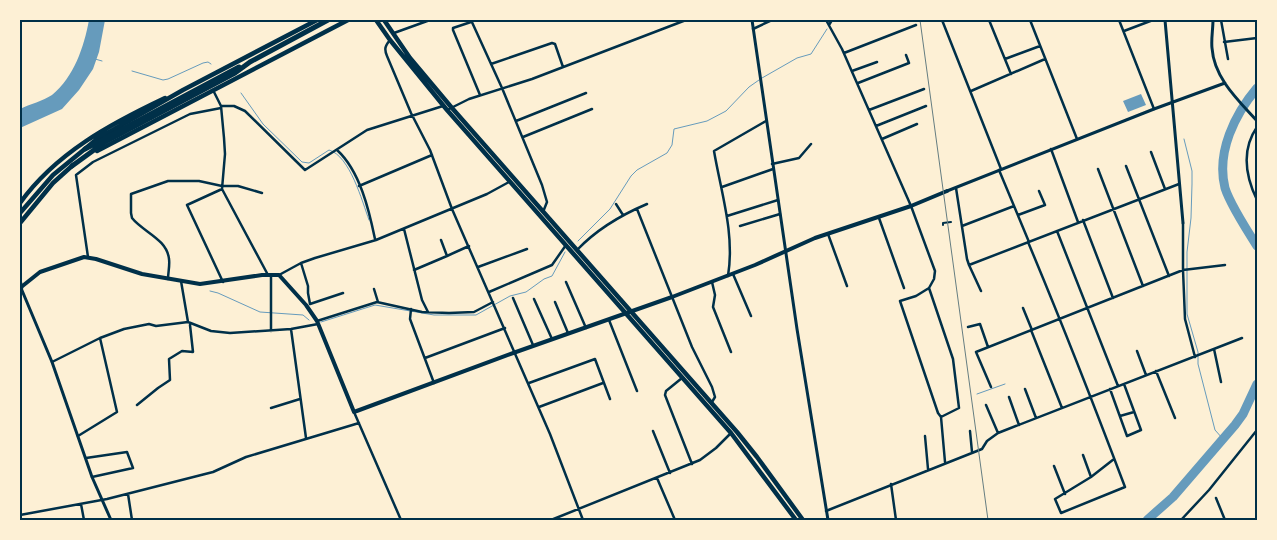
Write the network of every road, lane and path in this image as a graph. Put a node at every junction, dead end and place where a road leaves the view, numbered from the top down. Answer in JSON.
{"nodes":[{"id":1,"x":311,"y":20,"type":"edge"},
{"id":2,"x":317,"y":20,"type":"edge"},
{"id":3,"x":328,"y":20,"type":"edge"},
{"id":4,"x":348,"y":20,"type":"edge"},
{"id":5,"x":376,"y":20,"type":"edge"},
{"id":6,"x":384,"y":20,"type":"edge"},
{"id":7,"x":430,"y":20,"type":"edge"},
{"id":8,"x":686,"y":20,"type":"edge"},
{"id":9,"x":752,"y":20,"type":"edge"},
{"id":10,"x":772,"y":20,"type":"edge"},
{"id":11,"x":826,"y":20,"type":"edge"},
{"id":12,"x":832,"y":20,"type":"edge"},
{"id":13,"x":942,"y":20,"type":"edge"},
{"id":14,"x":990,"y":20,"type":"edge"},
{"id":15,"x":1030,"y":20,"type":"edge"},
{"id":16,"x":1119,"y":20,"type":"edge"},
{"id":17,"x":1153,"y":20,"type":"edge"},
{"id":18,"x":1166,"y":20,"type":"edge"},
{"id":19,"x":1213,"y":20,"type":"edge"},
{"id":20,"x":1221,"y":20,"type":"edge"},
{"id":21,"x":471,"y":21,"type":"edge"},
{"id":22,"x":829,"y":25,"type":"junction"},
{"id":23,"x":916,"y":25,"type":"dead end"},
{"id":24,"x":753,"y":30,"type":"junction"},
{"id":25,"x":1124,"y":31,"type":"junction"},
{"id":26,"x":393,"y":34,"type":"junction"},
{"id":27,"x":1257,"y":38,"type":"edge"},
{"id":28,"x":390,"y":40,"type":"junction"},
{"id":29,"x":275,"y":42,"type":"junction"},
{"id":30,"x":1224,"y":42,"type":"junction"},
{"id":31,"x":1040,"y":46,"type":"junction"},
{"id":32,"x":844,"y":53,"type":"junction"},
{"id":33,"x":906,"y":55,"type":"dead end"},
{"id":34,"x":1005,"y":59,"type":"junction"},
{"id":35,"x":1045,"y":59,"type":"junction"},
{"id":36,"x":1228,"y":59,"type":"dead end"},
{"id":37,"x":250,"y":62,"type":"junction"},
{"id":38,"x":877,"y":62,"type":"dead end"},
{"id":39,"x":491,"y":64,"type":"junction"},
{"id":40,"x":563,"y":68,"type":"junction"},
{"id":41,"x":852,"y":72,"type":"junction"},
{"id":42,"x":1011,"y":75,"type":"junction"},
{"id":43,"x":858,"y":83,"type":"junction"},
{"id":44,"x":1225,"y":83,"type":"junction"},
{"id":45,"x":502,"y":88,"type":"junction"},
{"id":46,"x":924,"y":89,"type":"dead end"},
{"id":47,"x":183,"y":90,"type":"junction"},
{"id":48,"x":213,"y":90,"type":"junction"},
{"id":49,"x":970,"y":91,"type":"junction"},
{"id":50,"x":586,"y":93,"type":"dead end"},
{"id":51,"x":480,"y":95,"type":"junction"},
{"id":52,"x":1174,"y":101,"type":"junction"},
{"id":53,"x":926,"y":106,"type":"dead end"},
{"id":54,"x":221,"y":107,"type":"junction"},
{"id":55,"x":448,"y":108,"type":"junction"},
{"id":56,"x":1154,"y":108,"type":"junction"},
{"id":57,"x":592,"y":109,"type":"dead end"},
{"id":58,"x":869,"y":110,"type":"junction"},
{"id":59,"x":413,"y":117,"type":"junction"},
{"id":60,"x":1256,"y":120,"type":"edge"},
{"id":61,"x":516,"y":121,"type":"junction"},
{"id":62,"x":766,"y":121,"type":"junction"},
{"id":63,"x":917,"y":124,"type":"dead end"},
{"id":64,"x":876,"y":126,"type":"junction"},
{"id":65,"x":1257,"y":127,"type":"edge"},
{"id":66,"x":523,"y":137,"type":"junction"},
{"id":67,"x":1077,"y":138,"type":"junction"},
{"id":68,"x":882,"y":139,"type":"junction"},
{"id":69,"x":810,"y":144,"type":"dead end"},
{"id":70,"x":85,"y":149,"type":"junction"},
{"id":71,"x":1051,"y":149,"type":"junction"},
{"id":72,"x":337,"y":150,"type":"junction"},
{"id":73,"x":1151,"y":152,"type":"dead end"},
{"id":74,"x":432,"y":155,"type":"junction"},
{"id":75,"x":772,"y":164,"type":"junction"},
{"id":76,"x":72,"y":166,"type":"junction"},
{"id":77,"x":1126,"y":166,"type":"dead end"},
{"id":78,"x":773,"y":169,"type":"junction"},
{"id":79,"x":1000,"y":169,"type":"junction"},
{"id":80,"x":1098,"y":169,"type":"dead end"},
{"id":81,"x":511,"y":181,"type":"junction"},
{"id":82,"x":1181,"y":183,"type":"junction"},
{"id":83,"x":42,"y":186,"type":"junction"},
{"id":84,"x":359,"y":186,"type":"junction"},
{"id":85,"x":222,"y":187,"type":"junction"},
{"id":86,"x":722,"y":188,"type":"junction"},
{"id":87,"x":956,"y":188,"type":"junction"},
{"id":88,"x":1166,"y":189,"type":"junction"},
{"id":89,"x":947,"y":191,"type":"joint"},
{"id":90,"x":1039,"y":191,"type":"dead end"},
{"id":91,"x":262,"y":193,"type":"dead end"},
{"id":92,"x":1139,"y":198,"type":"junction"},
{"id":93,"x":778,"y":200,"type":"junction"},
{"id":94,"x":1257,"y":200,"type":"edge"},
{"id":95,"x":20,"y":203,"type":"edge"},
{"id":96,"x":616,"y":204,"type":"dead end"},
{"id":97,"x":647,"y":204,"type":"dead end"},
{"id":98,"x":911,"y":206,"type":"junction"},
{"id":99,"x":1014,"y":206,"type":"junction"},
{"id":100,"x":20,"y":207,"type":"edge"},
{"id":101,"x":637,"y":208,"type":"junction"},
{"id":102,"x":31,"y":209,"type":"junction"},
{"id":103,"x":452,"y":209,"type":"junction"},
{"id":104,"x":1113,"y":209,"type":"junction"},
{"id":105,"x":20,"y":213,"type":"edge"},
{"id":106,"x":542,"y":214,"type":"junction"},
{"id":107,"x":780,"y":214,"type":"junction"},
{"id":108,"x":1018,"y":215,"type":"junction"},
{"id":109,"x":623,"y":216,"type":"junction"},
{"id":110,"x":727,"y":216,"type":"junction"},
{"id":111,"x":878,"y":216,"type":"junction"},
{"id":112,"x":1083,"y":220,"type":"junction"},
{"id":113,"x":951,"y":222,"type":"dead end"},
{"id":114,"x":1078,"y":222,"type":"junction"},
{"id":115,"x":20,"y":223,"type":"edge"},
{"id":116,"x":1183,"y":223,"type":"joint"},
{"id":117,"x":943,"y":225,"type":"dead end"},
{"id":118,"x":740,"y":226,"type":"dead end"},
{"id":119,"x":962,"y":226,"type":"junction"},
{"id":120,"x":20,"y":227,"type":"edge"},
{"id":121,"x":404,"y":228,"type":"junction"},
{"id":122,"x":1057,"y":231,"type":"junction"},
{"id":123,"x":828,"y":234,"type":"junction"},
{"id":124,"x":375,"y":240,"type":"junction"},
{"id":125,"x":441,"y":240,"type":"dead end"},
{"id":126,"x":1029,"y":242,"type":"junction"},
{"id":127,"x":567,"y":245,"type":"junction"},
{"id":128,"x":469,"y":246,"type":"junction"},
{"id":129,"x":527,"y":249,"type":"dead end"},
{"id":130,"x":575,"y":251,"type":"junction"},
{"id":131,"x":786,"y":251,"type":"junction"},
{"id":132,"x":447,"y":256,"type":"junction"},
{"id":133,"x":88,"y":257,"type":"junction"},
{"id":134,"x":301,"y":263,"type":"junction"},
{"id":135,"x":969,"y":265,"type":"junction"},
{"id":136,"x":1226,"y":265,"type":"dead end"},
{"id":137,"x":478,"y":268,"type":"junction"},
{"id":138,"x":414,"y":270,"type":"junction"},
{"id":139,"x":1183,"y":270,"type":"junction"},
{"id":140,"x":733,"y":274,"type":"junction"},
{"id":141,"x":269,"y":275,"type":"junction"},
{"id":142,"x":279,"y":275,"type":"junction"},
{"id":143,"x":728,"y":276,"type":"junction"},
{"id":144,"x":1169,"y":276,"type":"junction"},
{"id":145,"x":168,"y":279,"type":"junction"},
{"id":146,"x":181,"y":281,"type":"junction"},
{"id":147,"x":223,"y":282,"type":"junction"},
{"id":148,"x":566,"y":282,"type":"dead end"},
{"id":149,"x":712,"y":282,"type":"junction"},
{"id":150,"x":20,"y":286,"type":"edge"},
{"id":151,"x":847,"y":286,"type":"dead end"},
{"id":152,"x":1142,"y":286,"type":"junction"},
{"id":153,"x":904,"y":288,"type":"dead end"},
{"id":154,"x":929,"y":288,"type":"junction"},
{"id":155,"x":374,"y":289,"type":"dead end"},
{"id":156,"x":981,"y":291,"type":"dead end"},
{"id":157,"x":489,"y":292,"type":"junction"},
{"id":158,"x":343,"y":293,"type":"dead end"},
{"id":159,"x":672,"y":297,"type":"junction"},
{"id":160,"x":513,"y":298,"type":"dead end"},
{"id":161,"x":534,"y":298,"type":"dead end"},
{"id":162,"x":1113,"y":298,"type":"junction"},
{"id":163,"x":378,"y":302,"type":"junction"},
{"id":164,"x":493,"y":302,"type":"junction"},
{"id":165,"x":556,"y":302,"type":"dead end"},
{"id":166,"x":308,"y":305,"type":"junction"},
{"id":167,"x":1023,"y":308,"type":"dead end"},
{"id":168,"x":1087,"y":308,"type":"junction"},
{"id":169,"x":411,"y":309,"type":"junction"},
{"id":170,"x":428,"y":312,"type":"junction"},
{"id":171,"x":629,"y":313,"type":"junction"},
{"id":172,"x":751,"y":316,"type":"dead end"},
{"id":173,"x":1059,"y":319,"type":"junction"},
{"id":174,"x":609,"y":320,"type":"junction"},
{"id":175,"x":318,"y":322,"type":"junction"},
{"id":176,"x":189,"y":323,"type":"junction"},
{"id":177,"x":504,"y":328,"type":"junction"},
{"id":178,"x":586,"y":328,"type":"junction"},
{"id":179,"x":968,"y":328,"type":"dead end"},
{"id":180,"x":291,"y":329,"type":"junction"},
{"id":181,"x":1031,"y":330,"type":"junction"},
{"id":182,"x":271,"y":331,"type":"junction"},
{"id":183,"x":568,"y":334,"type":"junction"},
{"id":184,"x":100,"y":338,"type":"junction"},
{"id":185,"x":1242,"y":338,"type":"dead end"},
{"id":186,"x":552,"y":339,"type":"junction"},
{"id":187,"x":533,"y":346,"type":"junction"},
{"id":188,"x":988,"y":347,"type":"junction"},
{"id":189,"x":1214,"y":349,"type":"junction"},
{"id":190,"x":1137,"y":351,"type":"dead end"},
{"id":191,"x":516,"y":352,"type":"junction"},
{"id":192,"x":731,"y":352,"type":"dead end"},
{"id":193,"x":1195,"y":357,"type":"junction"},
{"id":194,"x":425,"y":358,"type":"junction"},
{"id":195,"x":52,"y":362,"type":"junction"},
{"id":196,"x":1156,"y":371,"type":"junction"},
{"id":197,"x":1146,"y":375,"type":"junction"},
{"id":198,"x":682,"y":378,"type":"junction"},
{"id":199,"x":1221,"y":382,"type":"dead end"},
{"id":200,"x":434,"y":383,"type":"junction"},
{"id":201,"x":529,"y":383,"type":"junction"},
{"id":202,"x":603,"y":383,"type":"junction"},
{"id":203,"x":1124,"y":384,"type":"junction"},
{"id":204,"x":1118,"y":386,"type":"junction"},
{"id":205,"x":991,"y":387,"type":"dead end"},
{"id":206,"x":1025,"y":389,"type":"dead end"},
{"id":207,"x":1110,"y":389,"type":"junction"},
{"id":208,"x":637,"y":391,"type":"dead end"},
{"id":209,"x":1009,"y":397,"type":"dead end"},
{"id":210,"x":1090,"y":398,"type":"junction"},
{"id":211,"x":300,"y":399,"type":"junction"},
{"id":212,"x":610,"y":399,"type":"dead end"},
{"id":213,"x":137,"y":405,"type":"dead end"},
{"id":214,"x":709,"y":405,"type":"junction"},
{"id":215,"x":986,"y":405,"type":"dead end"},
{"id":216,"x":539,"y":407,"type":"junction"},
{"id":217,"x":271,"y":408,"type":"dead end"},
{"id":218,"x":1062,"y":408,"type":"junction"},
{"id":219,"x":354,"y":412,"type":"junction"},
{"id":220,"x":1134,"y":412,"type":"junction"},
{"id":221,"x":1120,"y":416,"type":"junction"},
{"id":222,"x":941,"y":417,"type":"junction"},
{"id":223,"x":1036,"y":418,"type":"junction"},
{"id":224,"x":1175,"y":418,"type":"dead end"},
{"id":225,"x":359,"y":423,"type":"junction"},
{"id":226,"x":1020,"y":425,"type":"junction"},
{"id":227,"x":1257,"y":430,"type":"edge"},
{"id":228,"x":653,"y":431,"type":"dead end"},
{"id":229,"x":970,"y":431,"type":"dead end"},
{"id":230,"x":731,"y":433,"type":"junction"},
{"id":231,"x":998,"y":433,"type":"junction"},
{"id":232,"x":78,"y":436,"type":"junction"},
{"id":233,"x":925,"y":436,"type":"dead end"},
{"id":234,"x":306,"y":438,"type":"junction"},
{"id":235,"x":972,"y":452,"type":"junction"},
{"id":236,"x":1083,"y":455,"type":"dead end"},
{"id":237,"x":86,"y":458,"type":"junction"},
{"id":238,"x":1114,"y":458,"type":"junction"},
{"id":239,"x":945,"y":463,"type":"junction"},
{"id":240,"x":692,"y":464,"type":"junction"},
{"id":241,"x":1054,"y":466,"type":"dead end"},
{"id":242,"x":928,"y":469,"type":"junction"},
{"id":243,"x":670,"y":473,"type":"junction"},
{"id":244,"x":92,"y":477,"type":"junction"},
{"id":245,"x":1091,"y":477,"type":"junction"},
{"id":246,"x":657,"y":478,"type":"junction"},
{"id":247,"x":892,"y":484,"type":"junction"},
{"id":248,"x":128,"y":494,"type":"junction"},
{"id":249,"x":1065,"y":494,"type":"junction"},
{"id":250,"x":1216,"y":498,"type":"dead end"},
{"id":251,"x":102,"y":500,"type":"junction"},
{"id":252,"x":81,"y":504,"type":"junction"},
{"id":253,"x":578,"y":510,"type":"junction"},
{"id":254,"x":826,"y":510,"type":"junction"},
{"id":255,"x":20,"y":515,"type":"edge"},
{"id":256,"x":84,"y":520,"type":"edge"},
{"id":257,"x":111,"y":520,"type":"edge"},
{"id":258,"x":132,"y":520,"type":"edge"},
{"id":259,"x":401,"y":520,"type":"edge"},
{"id":260,"x":551,"y":520,"type":"edge"},
{"id":261,"x":583,"y":520,"type":"edge"},
{"id":262,"x":675,"y":520,"type":"edge"},
{"id":263,"x":796,"y":520,"type":"edge"},
{"id":264,"x":803,"y":520,"type":"edge"},
{"id":265,"x":828,"y":520,"type":"edge"},
{"id":266,"x":896,"y":520,"type":"edge"},
{"id":267,"x":1181,"y":520,"type":"edge"},
{"id":268,"x":1225,"y":520,"type":"edge"}],
"edges":[{"from":1,"to":29,"type":"highway"},
{"from":2,"to":29,"type":"highway"},
{"from":3,"to":37,"type":"highway"},
{"from":4,"to":48,"type":"highway"},
{"from":5,"to":28,"type":"highway"},
{"from":6,"to":26,"type":"highway"},
{"from":7,"to":26,"type":"street"},
{"from":8,"to":40,"type":"street"},
{"from":9,"to":24,"type":"street"},
{"from":10,"to":24,"type":"street"},
{"from":11,"to":22,"type":"street"},
{"from":12,"to":22,"type":"street"},
{"from":13,"to":49,"type":"street"},
{"from":14,"to":34,"type":"street"},
{"from":15,"to":31,"type":"street"},
{"from":16,"to":25,"type":"street"},
{"from":17,"to":25,"type":"street"},
{"from":18,"to":52,"type":"street"},
{"from":19,"to":44,"type":"street"},
{"from":20,"to":30,"type":"street"},
{"from":21,"to":39,"type":"street"},
{"from":21,"to":51,"type":"street"},
{"from":22,"to":32,"type":"street"},
{"from":23,"to":32,"type":"street"},
{"from":24,"to":62,"type":"street"},
{"from":25,"to":56,"type":"street"},
{"from":26,"to":55,"type":"highway"},
{"from":27,"to":30,"type":"street"},
{"from":28,"to":55,"type":"highway"},
{"from":28,"to":59,"type":"street"},
{"from":29,"to":47,"type":"highway"},
{"from":30,"to":36,"type":"street"},
{"from":31,"to":34,"type":"street"},
{"from":31,"to":35,"type":"street"},
{"from":32,"to":41,"type":"street"},
{"from":33,"to":43,"type":"street"},
{"from":34,"to":42,"type":"street"},
{"from":35,"to":42,"type":"street"},
{"from":35,"to":67,"type":"street"},
{"from":37,"to":70,"type":"highway"},
{"from":37,"to":76,"type":"highway"},
{"from":38,"to":41,"type":"street"},
{"from":39,"to":40,"type":"street"},
{"from":39,"to":45,"type":"street"},
{"from":40,"to":45,"type":"street"},
{"from":41,"to":43,"type":"street"},
{"from":42,"to":49,"type":"street"},
{"from":43,"to":58,"type":"street"},
{"from":44,"to":52,"type":"street"},
{"from":44,"to":60,"type":"street"},
{"from":45,"to":51,"type":"street"},
{"from":45,"to":61,"type":"street"},
{"from":46,"to":58,"type":"street"},
{"from":47,"to":70,"type":"highway"},
{"from":47,"to":95,"type":"highway"},
{"from":48,"to":54,"type":"street"},
{"from":48,"to":76,"type":"highway"},
{"from":49,"to":79,"type":"street"},
{"from":50,"to":61,"type":"street"},
{"from":51,"to":55,"type":"street"},
{"from":52,"to":56,"type":"street"},
{"from":52,"to":82,"type":"street"},
{"from":53,"to":64,"type":"street"},
{"from":54,"to":72,"type":"street"},
{"from":54,"to":85,"type":"street"},
{"from":54,"to":133,"type":"street"},
{"from":55,"to":59,"type":"street"},
{"from":55,"to":81,"type":"highway"},
{"from":55,"to":106,"type":"highway"},
{"from":56,"to":67,"type":"street"},
{"from":57,"to":66,"type":"street"},
{"from":58,"to":64,"type":"street"},
{"from":59,"to":72,"type":"street"},
{"from":59,"to":74,"type":"street"},
{"from":61,"to":66,"type":"street"},
{"from":62,"to":75,"type":"street"},
{"from":62,"to":86,"type":"street"},
{"from":63,"to":68,"type":"street"},
{"from":64,"to":68,"type":"street"},
{"from":65,"to":94,"type":"street"},
{"from":66,"to":106,"type":"street"},
{"from":67,"to":71,"type":"street"},
{"from":68,"to":98,"type":"street"},
{"from":69,"to":75,"type":"street"},
{"from":70,"to":83,"type":"highway"},
{"from":71,"to":79,"type":"street"},
{"from":71,"to":114,"type":"street"},
{"from":72,"to":84,"type":"street"},
{"from":73,"to":88,"type":"street"},
{"from":74,"to":84,"type":"street"},
{"from":74,"to":103,"type":"street"},
{"from":75,"to":78,"type":"street"},
{"from":76,"to":102,"type":"highway"},
{"from":77,"to":92,"type":"street"},
{"from":78,"to":86,"type":"street"},
{"from":78,"to":93,"type":"street"},
{"from":79,"to":87,"type":"street"},
{"from":79,"to":99,"type":"street"},
{"from":80,"to":104,"type":"street"},
{"from":81,"to":103,"type":"street"},
{"from":81,"to":106,"type":"highway"},
{"from":82,"to":88,"type":"street"},
{"from":82,"to":116,"type":"street"},
{"from":83,"to":100,"type":"highway"},
{"from":83,"to":105,"type":"highway"},
{"from":84,"to":124,"type":"street"},
{"from":85,"to":91,"type":"street"},
{"from":85,"to":141,"type":"street"},
{"from":85,"to":145,"type":"street"},
{"from":85,"to":147,"type":"street"},
{"from":86,"to":110,"type":"street"},
{"from":87,"to":89,"type":"street"},
{"from":87,"to":119,"type":"street"},
{"from":88,"to":92,"type":"street"},
{"from":89,"to":98,"type":"main road"},
{"from":90,"to":108,"type":"street"},
{"from":92,"to":104,"type":"street"},
{"from":92,"to":144,"type":"street"},
{"from":93,"to":107,"type":"street"},
{"from":93,"to":110,"type":"street"},
{"from":96,"to":109,"type":"street"},
{"from":97,"to":101,"type":"street"},
{"from":98,"to":111,"type":"main road"},
{"from":98,"to":154,"type":"street"},
{"from":99,"to":108,"type":"street"},
{"from":99,"to":119,"type":"street"},
{"from":101,"to":109,"type":"street"},
{"from":101,"to":159,"type":"street"},
{"from":102,"to":115,"type":"highway"},
{"from":102,"to":120,"type":"highway"},
{"from":103,"to":121,"type":"street"},
{"from":103,"to":128,"type":"street"},
{"from":104,"to":112,"type":"street"},
{"from":104,"to":152,"type":"street"},
{"from":106,"to":127,"type":"highway"},
{"from":106,"to":130,"type":"highway"},
{"from":107,"to":118,"type":"street"},
{"from":107,"to":131,"type":"street"},
{"from":108,"to":126,"type":"street"},
{"from":109,"to":130,"type":"street"},
{"from":110,"to":143,"type":"street"},
{"from":111,"to":123,"type":"main road"},
{"from":111,"to":153,"type":"street"},
{"from":112,"to":114,"type":"street"},
{"from":112,"to":162,"type":"street"},
{"from":113,"to":117,"type":"street"},
{"from":114,"to":122,"type":"street"},
{"from":116,"to":139,"type":"street"},
{"from":119,"to":135,"type":"street"},
{"from":121,"to":124,"type":"street"},
{"from":121,"to":138,"type":"street"},
{"from":122,"to":126,"type":"street"},
{"from":122,"to":168,"type":"street"},
{"from":123,"to":131,"type":"main road"},
{"from":123,"to":151,"type":"street"},
{"from":124,"to":134,"type":"street"},
{"from":125,"to":132,"type":"street"},
{"from":126,"to":135,"type":"street"},
{"from":126,"to":173,"type":"street"},
{"from":127,"to":130,"type":"highway"},
{"from":127,"to":157,"type":"street"},
{"from":128,"to":132,"type":"street"},
{"from":128,"to":137,"type":"street"},
{"from":129,"to":137,"type":"street"},
{"from":130,"to":171,"type":"highway"},
{"from":131,"to":140,"type":"main road"},
{"from":131,"to":254,"type":"street"},
{"from":132,"to":138,"type":"street"},
{"from":133,"to":145,"type":"main road"},
{"from":133,"to":150,"type":"main road"},
{"from":134,"to":142,"type":"street"},
{"from":134,"to":166,"type":"street"},
{"from":135,"to":156,"type":"street"},
{"from":136,"to":139,"type":"street"},
{"from":137,"to":157,"type":"street"},
{"from":138,"to":170,"type":"street"},
{"from":139,"to":144,"type":"street"},
{"from":139,"to":193,"type":"street"},
{"from":140,"to":143,"type":"main road"},
{"from":140,"to":172,"type":"street"},
{"from":141,"to":142,"type":"main road"},
{"from":141,"to":147,"type":"main road"},
{"from":141,"to":182,"type":"street"},
{"from":142,"to":166,"type":"main road"},
{"from":143,"to":149,"type":"main road"},
{"from":144,"to":152,"type":"street"},
{"from":145,"to":146,"type":"main road"},
{"from":146,"to":147,"type":"main road"},
{"from":146,"to":176,"type":"street"},
{"from":148,"to":178,"type":"street"},
{"from":149,"to":159,"type":"main road"},
{"from":149,"to":192,"type":"street"},
{"from":150,"to":195,"type":"street"},
{"from":152,"to":162,"type":"street"},
{"from":154,"to":222,"type":"street"},
{"from":154,"to":222,"type":"street"},
{"from":155,"to":163,"type":"street"},
{"from":157,"to":164,"type":"street"},
{"from":158,"to":166,"type":"street"},
{"from":159,"to":171,"type":"main road"},
{"from":159,"to":214,"type":"street"},
{"from":160,"to":187,"type":"street"},
{"from":161,"to":186,"type":"street"},
{"from":162,"to":168,"type":"street"},
{"from":163,"to":169,"type":"street"},
{"from":163,"to":175,"type":"street"},
{"from":164,"to":170,"type":"street"},
{"from":164,"to":177,"type":"street"},
{"from":165,"to":183,"type":"street"},
{"from":166,"to":175,"type":"main road"},
{"from":167,"to":181,"type":"street"},
{"from":168,"to":173,"type":"street"},
{"from":168,"to":204,"type":"street"},
{"from":169,"to":170,"type":"street"},
{"from":169,"to":194,"type":"street"},
{"from":171,"to":174,"type":"main road"},
{"from":171,"to":198,"type":"highway"},
{"from":171,"to":214,"type":"highway"},
{"from":173,"to":181,"type":"street"},
{"from":173,"to":210,"type":"street"},
{"from":174,"to":178,"type":"main road"},
{"from":174,"to":208,"type":"street"},
{"from":175,"to":180,"type":"street"},
{"from":175,"to":219,"type":"main road"},
{"from":176,"to":182,"type":"street"},
{"from":176,"to":184,"type":"street"},
{"from":176,"to":213,"type":"street"},
{"from":177,"to":191,"type":"street"},
{"from":177,"to":194,"type":"street"},
{"from":178,"to":183,"type":"main road"},
{"from":179,"to":188,"type":"street"},
{"from":180,"to":182,"type":"street"},
{"from":180,"to":211,"type":"street"},
{"from":181,"to":188,"type":"street"},
{"from":181,"to":218,"type":"street"},
{"from":183,"to":186,"type":"main road"},
{"from":184,"to":195,"type":"street"},
{"from":184,"to":232,"type":"street"},
{"from":185,"to":189,"type":"street"},
{"from":186,"to":187,"type":"main road"},
{"from":187,"to":191,"type":"main road"},
{"from":188,"to":205,"type":"street"},
{"from":189,"to":193,"type":"street"},
{"from":189,"to":199,"type":"street"},
{"from":190,"to":197,"type":"street"},
{"from":191,"to":200,"type":"main road"},
{"from":191,"to":201,"type":"street"},
{"from":193,"to":196,"type":"street"},
{"from":194,"to":200,"type":"street"},
{"from":195,"to":232,"type":"street"},
{"from":196,"to":197,"type":"street"},
{"from":196,"to":224,"type":"street"},
{"from":197,"to":203,"type":"street"},
{"from":198,"to":214,"type":"highway"},
{"from":198,"to":240,"type":"street"},
{"from":200,"to":219,"type":"main road"},
{"from":201,"to":202,"type":"street"},
{"from":201,"to":216,"type":"street"},
{"from":202,"to":212,"type":"street"},
{"from":202,"to":216,"type":"street"},
{"from":203,"to":204,"type":"street"},
{"from":203,"to":220,"type":"street"},
{"from":204,"to":207,"type":"street"},
{"from":206,"to":223,"type":"street"},
{"from":207,"to":210,"type":"street"},
{"from":207,"to":221,"type":"street"},
{"from":209,"to":226,"type":"street"},
{"from":210,"to":218,"type":"street"},
{"from":210,"to":238,"type":"street"},
{"from":211,"to":217,"type":"street"},
{"from":211,"to":234,"type":"street"},
{"from":214,"to":230,"type":"highway"},
{"from":214,"to":264,"type":"highway"},
{"from":215,"to":231,"type":"street"},
{"from":216,"to":253,"type":"street"},
{"from":218,"to":223,"type":"street"},
{"from":219,"to":225,"type":"street"},
{"from":220,"to":221,"type":"street"},
{"from":220,"to":221,"type":"street"},
{"from":222,"to":239,"type":"street"},
{"from":223,"to":226,"type":"street"},
{"from":225,"to":234,"type":"street"},
{"from":225,"to":259,"type":"street"},
{"from":226,"to":231,"type":"street"},
{"from":227,"to":267,"type":"street"},
{"from":228,"to":243,"type":"street"},
{"from":229,"to":235,"type":"street"},
{"from":230,"to":240,"type":"street"},
{"from":230,"to":263,"type":"highway"},
{"from":231,"to":235,"type":"street"},
{"from":232,"to":237,"type":"street"},
{"from":233,"to":242,"type":"street"},
{"from":234,"to":248,"type":"street"},
{"from":235,"to":239,"type":"street"},
{"from":236,"to":245,"type":"street"},
{"from":237,"to":244,"type":"street"},
{"from":237,"to":244,"type":"street"},
{"from":238,"to":245,"type":"street"},
{"from":238,"to":249,"type":"street"},
{"from":239,"to":242,"type":"street"},
{"from":240,"to":243,"type":"street"},
{"from":241,"to":249,"type":"street"},
{"from":242,"to":247,"type":"street"},
{"from":243,"to":246,"type":"street"},
{"from":244,"to":251,"type":"street"},
{"from":245,"to":249,"type":"street"},
{"from":246,"to":253,"type":"street"},
{"from":246,"to":262,"type":"street"},
{"from":247,"to":254,"type":"street"},
{"from":247,"to":266,"type":"street"},
{"from":248,"to":251,"type":"street"},
{"from":248,"to":258,"type":"street"},
{"from":250,"to":268,"type":"street"},
{"from":251,"to":252,"type":"street"},
{"from":251,"to":257,"type":"street"},
{"from":252,"to":255,"type":"street"},
{"from":252,"to":256,"type":"street"},
{"from":253,"to":260,"type":"street"},
{"from":253,"to":261,"type":"street"},
{"from":254,"to":265,"type":"street"}]}
